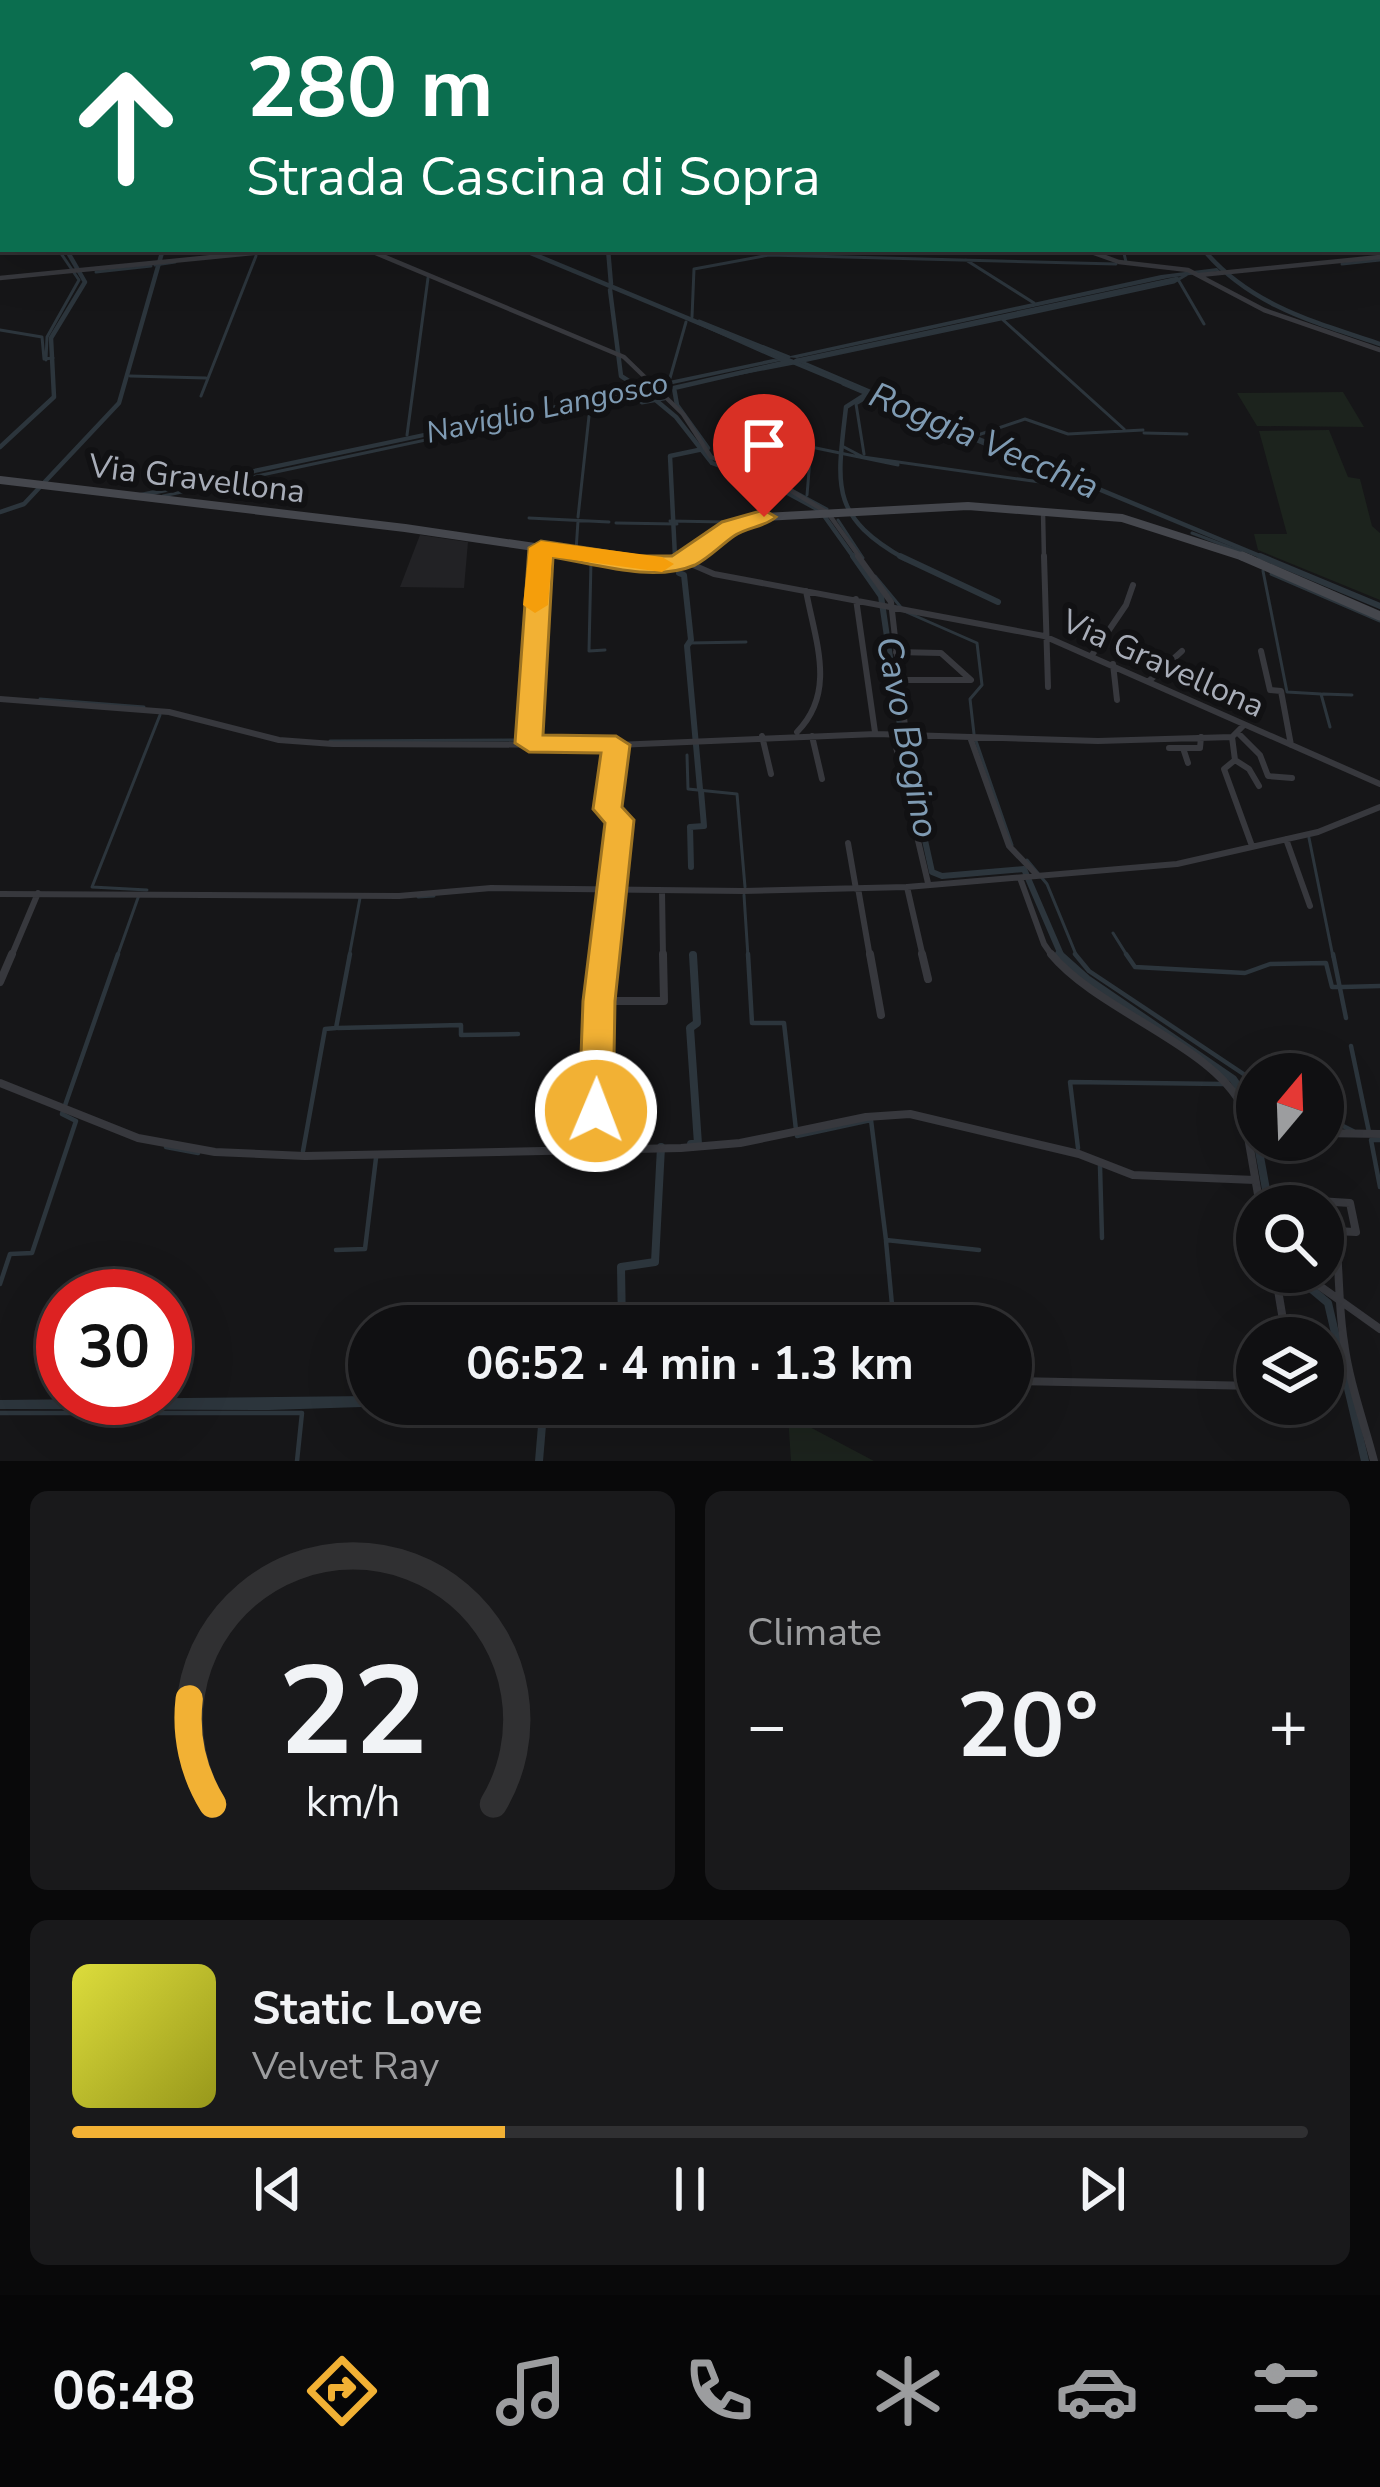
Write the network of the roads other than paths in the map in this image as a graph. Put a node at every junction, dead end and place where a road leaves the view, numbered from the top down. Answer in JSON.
{"nodes":[{"id":1,"x":260,"y":252,"type":"edge"},
{"id":2,"x":373,"y":252,"type":"edge"},
{"id":3,"x":1091,"y":252,"type":"edge"},
{"id":4,"x":1380,"y":257,"type":"edge"},
{"id":5,"x":1196,"y":275,"type":"junction"},
{"id":6,"x":0,"y":278,"type":"edge"},
{"id":7,"x":1380,"y":350,"type":"edge"},
{"id":8,"x":0,"y":480,"type":"edge"},
{"id":9,"x":1043,"y":508,"type":"junction"},
{"id":10,"x":828,"y":513,"type":"junction"},
{"id":11,"x":541,"y":548,"type":"junction"},
{"id":12,"x":686,"y":558,"type":"junction"},
{"id":13,"x":1133,"y":585,"type":"dead end"},
{"id":14,"x":806,"y":591,"type":"junction"},
{"id":15,"x":856,"y":599,"type":"junction"},
{"id":16,"x":893,"y":606,"type":"junction"},
{"id":17,"x":1380,"y":616,"type":"edge"},
{"id":18,"x":1045,"y":636,"type":"junction"},
{"id":19,"x":1182,"y":651,"type":"dead end"},
{"id":20,"x":1261,"y":651,"type":"dead end"},
{"id":21,"x":896,"y":652,"type":"junction"},
{"id":22,"x":1092,"y":655,"type":"junction"},
{"id":23,"x":1113,"y":664,"type":"junction"},
{"id":24,"x":899,"y":680,"type":"junction"},
{"id":25,"x":1149,"y":681,"type":"junction"},
{"id":26,"x":1048,"y":686,"type":"dead end"},
{"id":27,"x":0,"y":699,"type":"edge"},
{"id":28,"x":1117,"y":700,"type":"dead end"},
{"id":29,"x":809,"y":723,"type":"junction"},
{"id":30,"x":1238,"y":732,"type":"junction"},
{"id":31,"x":824,"y":734,"type":"junction"},
{"id":32,"x":876,"y":734,"type":"junction"},
{"id":33,"x":894,"y":734,"type":"junction"},
{"id":34,"x":794,"y":735,"type":"junction"},
{"id":35,"x":812,"y":735,"type":"junction"},
{"id":36,"x":906,"y":735,"type":"junction"},
{"id":37,"x":762,"y":736,"type":"junction"},
{"id":38,"x":1201,"y":736,"type":"junction"},
{"id":39,"x":970,"y":737,"type":"junction"},
{"id":40,"x":529,"y":743,"type":"junction"},
{"id":41,"x":616,"y":745,"type":"junction"},
{"id":42,"x":1291,"y":745,"type":"junction"},
{"id":43,"x":1169,"y":748,"type":"dead end"},
{"id":44,"x":1184,"y":748,"type":"junction"},
{"id":45,"x":1235,"y":760,"type":"junction"},
{"id":46,"x":1187,"y":764,"type":"dead end"},
{"id":47,"x":771,"y":774,"type":"dead end"},
{"id":48,"x":1292,"y":778,"type":"dead end"},
{"id":49,"x":822,"y":779,"type":"dead end"},
{"id":50,"x":1380,"y":784,"type":"edge"},
{"id":51,"x":1258,"y":786,"type":"dead end"},
{"id":52,"x":928,"y":798,"type":"dead end"},
{"id":53,"x":1380,"y":807,"type":"edge"},
{"id":54,"x":1286,"y":839,"type":"junction"},
{"id":55,"x":848,"y":843,"type":"dead end"},
{"id":56,"x":1252,"y":847,"type":"junction"},
{"id":57,"x":1033,"y":875,"type":"junction"},
{"id":58,"x":928,"y":884,"type":"junction"},
{"id":59,"x":907,"y":886,"type":"junction"},
{"id":60,"x":857,"y":889,"type":"junction"},
{"id":61,"x":611,"y":890,"type":"junction"},
{"id":62,"x":662,"y":891,"type":"junction"},
{"id":63,"x":38,"y":893,"type":"junction"},
{"id":64,"x":0,"y":895,"type":"edge"},
{"id":65,"x":1310,"y":906,"type":"dead end"},
{"id":66,"x":928,"y":979,"type":"dead end"},
{"id":67,"x":0,"y":982,"type":"edge"},
{"id":68,"x":599,"y":1001,"type":"junction"},
{"id":69,"x":881,"y":1015,"type":"dead end"},
{"id":70,"x":0,"y":1083,"type":"edge"},
{"id":71,"x":1236,"y":1097,"type":"edge"},
{"id":72,"x":1344,"y":1133,"type":"edge"},
{"id":73,"x":1380,"y":1134,"type":"edge"},
{"id":74,"x":595,"y":1149,"type":"junction"},
{"id":75,"x":1253,"y":1161,"type":"edge"},
{"id":76,"x":1255,"y":1180,"type":"junction"},
{"id":77,"x":1256,"y":1185,"type":"edge"},
{"id":78,"x":1344,"y":1204,"type":"edge"},
{"id":79,"x":1344,"y":1231,"type":"edge"},
{"id":80,"x":1330,"y":1293,"type":"edge"},
{"id":81,"x":1341,"y":1293,"type":"edge"},
{"id":82,"x":1339,"y":1299,"type":"junction"},
{"id":83,"x":1380,"y":1329,"type":"edge"},
{"id":84,"x":1032,"y":1381,"type":"edge"},
{"id":85,"x":1236,"y":1386,"type":"edge"},
{"id":86,"x":1374,"y":1461,"type":"edge"}],
"edges":[{"from":1,"to":6,"type":"street"},
{"from":2,"to":10,"type":"street"},
{"from":3,"to":5,"type":"street"},
{"from":4,"to":5,"type":"street"},
{"from":5,"to":7,"type":"street"},
{"from":8,"to":11,"type":"main road","name":"Via Gravellona"},
{"from":9,"to":10,"type":"main road"},
{"from":9,"to":17,"type":"main road"},
{"from":9,"to":18,"type":"street"},
{"from":10,"to":12,"type":"main road"},
{"from":10,"to":16,"type":"street"},
{"from":11,"to":12,"type":"main road","name":"Via Gravellona"},
{"from":11,"to":40,"type":"street"},
{"from":12,"to":14,"type":"street","name":"Via Gravellona"},
{"from":13,"to":22,"type":"street"},
{"from":14,"to":15,"type":"street","name":"Via Gravellona"},
{"from":14,"to":29,"type":"street"},
{"from":15,"to":16,"type":"street","name":"Via Gravellona"},
{"from":15,"to":32,"type":"street"},
{"from":16,"to":18,"type":"street","name":"Via Gravellona"},
{"from":16,"to":21,"type":"street"},
{"from":18,"to":22,"type":"street","name":"Via Gravellona"},
{"from":18,"to":26,"type":"street"},
{"from":19,"to":25,"type":"street"},
{"from":20,"to":42,"type":"street"},
{"from":21,"to":24,"type":"street"},
{"from":21,"to":24,"type":"street"},
{"from":22,"to":23,"type":"street","name":"Via Gravellona"},
{"from":23,"to":25,"type":"street","name":"Via Gravellona"},
{"from":23,"to":28,"type":"street"},
{"from":24,"to":36,"type":"street"},
{"from":25,"to":30,"type":"street","name":"Via Gravellona"},
{"from":27,"to":40,"type":"street"},
{"from":29,"to":31,"type":"street"},
{"from":29,"to":34,"type":"street"},
{"from":29,"to":35,"type":"street"},
{"from":30,"to":38,"type":"street"},
{"from":30,"to":42,"type":"street","name":"Via Gravellona"},
{"from":30,"to":45,"type":"street"},
{"from":30,"to":48,"type":"street"},
{"from":31,"to":32,"type":"street"},
{"from":31,"to":35,"type":"street"},
{"from":32,"to":33,"type":"street"},
{"from":33,"to":36,"type":"street"},
{"from":33,"to":58,"type":"street"},
{"from":34,"to":35,"type":"street"},
{"from":34,"to":37,"type":"street"},
{"from":35,"to":49,"type":"street"},
{"from":36,"to":39,"type":"street"},
{"from":36,"to":52,"type":"street"},
{"from":37,"to":41,"type":"street"},
{"from":37,"to":47,"type":"street"},
{"from":38,"to":39,"type":"street"},
{"from":38,"to":44,"type":"street"},
{"from":39,"to":57,"type":"street"},
{"from":40,"to":41,"type":"street"},
{"from":41,"to":61,"type":"street"},
{"from":42,"to":50,"type":"street","name":"Via Gravellona"},
{"from":43,"to":44,"type":"street"},
{"from":44,"to":46,"type":"street"},
{"from":45,"to":51,"type":"street"},
{"from":45,"to":56,"type":"street"},
{"from":53,"to":54,"type":"street"},
{"from":54,"to":56,"type":"street"},
{"from":54,"to":65,"type":"street"},
{"from":55,"to":60,"type":"street"},
{"from":56,"to":57,"type":"street"},
{"from":57,"to":58,"type":"street"},
{"from":57,"to":71,"type":"street"},
{"from":58,"to":59,"type":"street"},
{"from":59,"to":60,"type":"street"},
{"from":59,"to":66,"type":"street"},
{"from":60,"to":62,"type":"street"},
{"from":60,"to":69,"type":"street"},
{"from":61,"to":62,"type":"street"},
{"from":61,"to":63,"type":"street"},
{"from":61,"to":68,"type":"street"},
{"from":62,"to":68,"type":"street"},
{"from":63,"to":64,"type":"street"},
{"from":63,"to":67,"type":"street"},
{"from":68,"to":74,"type":"street"},
{"from":70,"to":74,"type":"street"},
{"from":72,"to":73,"type":"street"},
{"from":74,"to":76,"type":"street"},
{"from":75,"to":76,"type":"street"},
{"from":76,"to":77,"type":"street"},
{"from":78,"to":79,"type":"street"},
{"from":80,"to":82,"type":"street"},
{"from":81,"to":82,"type":"street"},
{"from":82,"to":83,"type":"street"},
{"from":82,"to":86,"type":"street"},
{"from":84,"to":85,"type":"street"}]}
